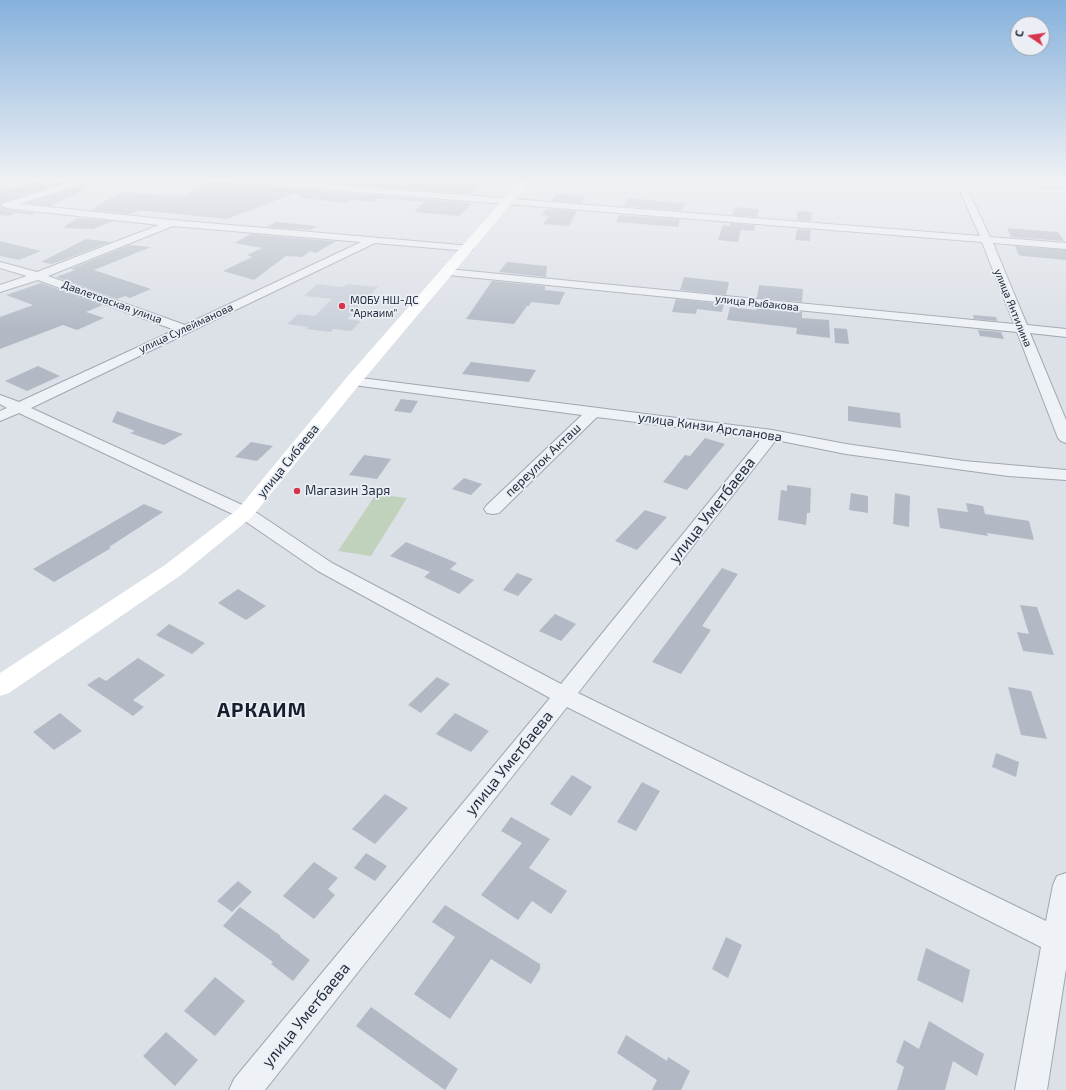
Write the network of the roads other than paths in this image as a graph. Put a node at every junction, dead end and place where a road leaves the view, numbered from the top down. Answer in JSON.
{"nodes":[{"id":1,"x":152,"y":231,"type":"edge"},
{"id":2,"x":265,"y":231,"type":"edge"},
{"id":3,"x":483,"y":231,"type":"edge"},
{"id":4,"x":871,"y":231,"type":"edge"},
{"id":5,"x":982,"y":231,"type":"edge"},
{"id":6,"x":373,"y":240,"type":"junction"},
{"id":7,"x":986,"y":240,"type":"junction"},
{"id":8,"x":1066,"y":246,"type":"edge"},
{"id":9,"x":468,"y":248,"type":"junction"},
{"id":10,"x":0,"y":265,"type":"edge"},
{"id":11,"x":448,"y":272,"type":"junction"},
{"id":12,"x":38,"y":276,"type":"junction"},
{"id":13,"x":0,"y":289,"type":"edge"},
{"id":14,"x":185,"y":328,"type":"junction"},
{"id":15,"x":1021,"y":329,"type":"junction"},
{"id":16,"x":1066,"y":333,"type":"edge"},
{"id":17,"x":353,"y":381,"type":"junction"},
{"id":18,"x":0,"y":399,"type":"edge"},
{"id":19,"x":20,"y":407,"type":"junction"},
{"id":20,"x":594,"y":412,"type":"junction"},
{"id":21,"x":0,"y":417,"type":"edge"},
{"id":22,"x":772,"y":435,"type":"junction"},
{"id":23,"x":1066,"y":438,"type":"edge"},
{"id":24,"x":1066,"y":475,"type":"edge"},
{"id":25,"x":492,"y":509,"type":"dead end"},
{"id":26,"x":245,"y":513,"type":"junction"},
{"id":27,"x":0,"y":686,"type":"edge"},
{"id":28,"x":564,"y":696,"type":"junction"},
{"id":29,"x":1066,"y":885,"type":"edge"},
{"id":30,"x":1061,"y":943,"type":"edge"},
{"id":31,"x":245,"y":1090,"type":"edge"},
{"id":32,"x":1031,"y":1090,"type":"edge"}],
"edges":[{"from":1,"to":12,"type":"street","name":"Давлетовская улица"},
{"from":2,"to":6,"type":"street","name":"Давлетовская улица"},
{"from":3,"to":9,"type":"main road","name":"улица Сибаева"},
{"from":4,"to":7,"type":"street"},
{"from":5,"to":7,"type":"street","name":"улица Янтилина"},
{"from":6,"to":9,"type":"street","name":"Давлетовская улица"},
{"from":6,"to":14,"type":"street","name":"улица Сулейманова"},
{"from":7,"to":8,"type":"street"},
{"from":7,"to":15,"type":"street","name":"улица Янтилина"},
{"from":9,"to":11,"type":"main road","name":"улица Сибаева"},
{"from":10,"to":12,"type":"street","name":"Давлетовская улица"},
{"from":11,"to":15,"type":"street","name":"улица Рыбакова"},
{"from":11,"to":17,"type":"main road","name":"улица Сибаева"},
{"from":12,"to":13,"type":"street","name":"Давлетовская улица"},
{"from":12,"to":14,"type":"street","name":"Давлетовская улица"},
{"from":14,"to":19,"type":"street","name":"улица Сулейманова"},
{"from":15,"to":16,"type":"street","name":"улица Рыбакова"},
{"from":15,"to":23,"type":"street","name":"улица Янтилина"},
{"from":17,"to":20,"type":"street","name":"улица Кинзи Арсланова"},
{"from":17,"to":26,"type":"main road","name":"улица Сибаева"},
{"from":18,"to":19,"type":"street"},
{"from":19,"to":21,"type":"street","name":"улица Сулейманова"},
{"from":19,"to":26,"type":"street"},
{"from":20,"to":22,"type":"street","name":"улица Кинзи Арсланова"},
{"from":20,"to":25,"type":"street","name":"переулок Акташ"},
{"from":22,"to":24,"type":"street","name":"улица Кинзи Арсланова"},
{"from":22,"to":28,"type":"street","name":"улица Уметбаева"},
{"from":26,"to":27,"type":"main road","name":"улица Сибаева"},
{"from":26,"to":28,"type":"street"},
{"from":28,"to":30,"type":"street"},
{"from":28,"to":31,"type":"street","name":"улица Уметбаева"},
{"from":29,"to":30,"type":"street"},
{"from":30,"to":32,"type":"street"}]}
